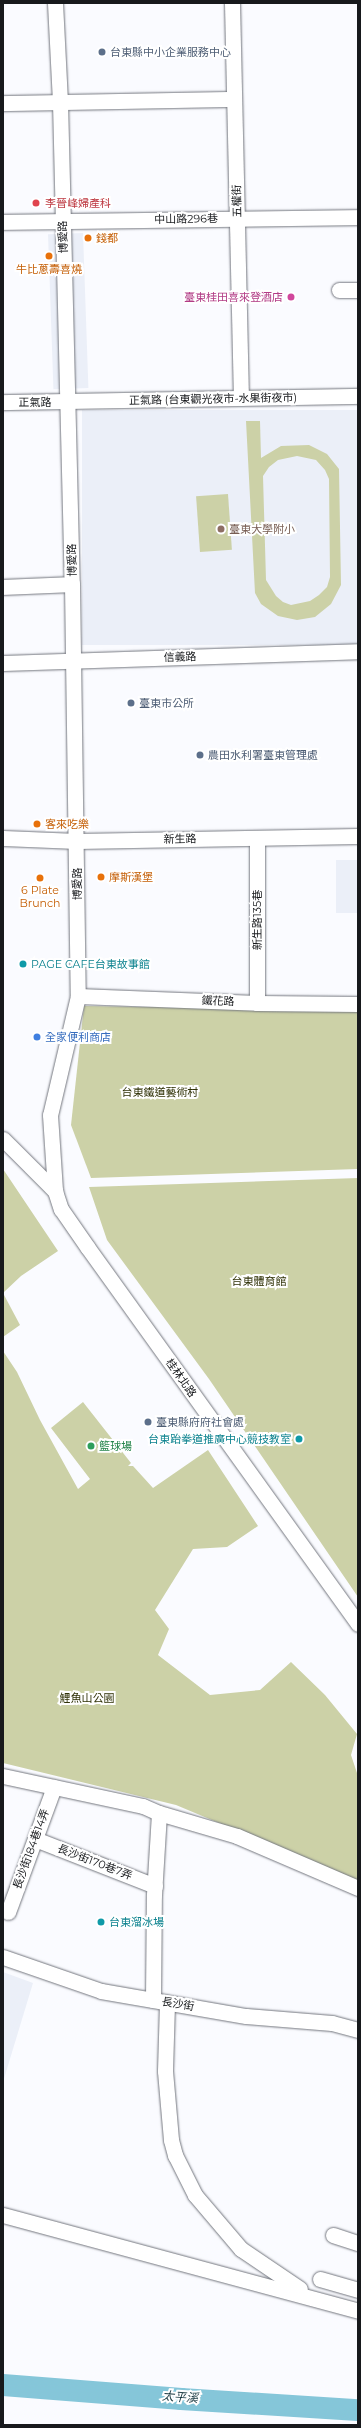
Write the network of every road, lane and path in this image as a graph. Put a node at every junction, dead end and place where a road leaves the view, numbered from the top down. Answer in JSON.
{"nodes":[{"id":1,"x":55,"y":3,"type":"edge"},
{"id":2,"x":232,"y":3,"type":"edge"},
{"id":3,"x":234,"y":99,"type":"junction"},
{"id":4,"x":60,"y":102,"type":"junction"},
{"id":5,"x":3,"y":103,"type":"edge"},
{"id":6,"x":358,"y":216,"type":"edge"},
{"id":7,"x":238,"y":218,"type":"junction"},
{"id":8,"x":62,"y":221,"type":"junction"},
{"id":9,"x":3,"y":222,"type":"edge"},
{"id":10,"x":339,"y":290,"type":"dead end"},
{"id":11,"x":358,"y":290,"type":"edge"},
{"id":12,"x":358,"y":396,"type":"edge"},
{"id":13,"x":241,"y":398,"type":"junction"},
{"id":14,"x":68,"y":401,"type":"junction"},
{"id":15,"x":3,"y":402,"type":"edge"},
{"id":16,"x":72,"y":584,"type":"junction"},
{"id":17,"x":3,"y":587,"type":"edge"},
{"id":18,"x":358,"y":651,"type":"edge"},
{"id":19,"x":73,"y":661,"type":"junction"},
{"id":20,"x":3,"y":663,"type":"edge"},
{"id":21,"x":358,"y":836,"type":"edge"},
{"id":22,"x":3,"y":838,"type":"edge"},
{"id":23,"x":257,"y":838,"type":"junction"},
{"id":24,"x":77,"y":841,"type":"junction"},
{"id":25,"x":78,"y":996,"type":"junction"},
{"id":26,"x":257,"y":1003,"type":"junction"},
{"id":27,"x":358,"y":1004,"type":"edge"},
{"id":28,"x":50,"y":1115,"type":"joint"},
{"id":29,"x":3,"y":1139,"type":"edge"},
{"id":30,"x":55,"y":1191,"type":"junction"},
{"id":31,"x":358,"y":1624,"type":"edge"},
{"id":32,"x":3,"y":1776,"type":"edge"},
{"id":33,"x":54,"y":1787,"type":"junction"},
{"id":34,"x":159,"y":1813,"type":"junction"},
{"id":35,"x":35,"y":1839,"type":"junction"},
{"id":36,"x":155,"y":1886,"type":"junction"},
{"id":37,"x":358,"y":1888,"type":"edge"},
{"id":38,"x":8,"y":1912,"type":"dead end"},
{"id":39,"x":3,"y":1957,"type":"edge"},
{"id":40,"x":160,"y":2001,"type":"junction"},
{"id":41,"x":358,"y":2030,"type":"edge"},
{"id":42,"x":3,"y":2215,"type":"edge"},
{"id":43,"x":333,"y":2235,"type":"dead end"},
{"id":44,"x":358,"y":2243,"type":"edge"},
{"id":45,"x":320,"y":2279,"type":"dead end"},
{"id":46,"x":358,"y":2290,"type":"edge"},
{"id":47,"x":316,"y":2298,"type":"junction"},
{"id":48,"x":358,"y":2311,"type":"edge"}],
"edges":[{"from":1,"to":4,"type":"street","name":"博愛路"},
{"from":2,"to":3,"type":"street","name":"五權街"},
{"from":3,"to":4,"type":"street"},
{"from":3,"to":7,"type":"street","name":"五權街"},
{"from":4,"to":5,"type":"street"},
{"from":4,"to":8,"type":"street","name":"博愛路"},
{"from":6,"to":7,"type":"street","name":"中山路296巷"},
{"from":7,"to":8,"type":"street","name":"中山路296巷"},
{"from":7,"to":13,"type":"street","name":"五權街"},
{"from":8,"to":9,"type":"street","name":"中山路296巷"},
{"from":8,"to":14,"type":"street","name":"博愛路"},
{"from":10,"to":11,"type":"street"},
{"from":12,"to":13,"type":"street","name":"正氣路 (台東觀光夜市-水果街夜市)"},
{"from":13,"to":14,"type":"street","name":"正氣路 (台東觀光夜市-水果街夜市)"},
{"from":14,"to":15,"type":"street","name":"正氣路"},
{"from":14,"to":16,"type":"street","name":"博愛路"},
{"from":16,"to":17,"type":"street"},
{"from":16,"to":19,"type":"street","name":"博愛路"},
{"from":18,"to":19,"type":"street","name":"信義路"},
{"from":19,"to":20,"type":"street","name":"信義路"},
{"from":19,"to":24,"type":"street","name":"博愛路"},
{"from":21,"to":23,"type":"street","name":"新生路"},
{"from":22,"to":24,"type":"street","name":"新生路"},
{"from":23,"to":24,"type":"street","name":"新生路"},
{"from":23,"to":26,"type":"street","name":"新生路135巷"},
{"from":24,"to":25,"type":"street","name":"博愛路"},
{"from":25,"to":26,"type":"street","name":"鐵花路"},
{"from":25,"to":28,"type":"street","name":"博愛路"},
{"from":26,"to":27,"type":"street","name":"鐵花路"},
{"from":28,"to":30,"type":"street","name":"桂林北路"},
{"from":29,"to":30,"type":"street"},
{"from":30,"to":31,"type":"street","name":"桂林北路"},
{"from":32,"to":33,"type":"street"},
{"from":33,"to":34,"type":"street"},
{"from":33,"to":35,"type":"street","name":"長沙街184巷14弄"},
{"from":34,"to":36,"type":"street"},
{"from":34,"to":37,"type":"street"},
{"from":35,"to":36,"type":"street","name":"長沙街170巷7弄"},
{"from":35,"to":38,"type":"street","name":"長沙街184巷14弄"},
{"from":36,"to":40,"type":"street"},
{"from":39,"to":40,"type":"street","name":"長沙街"},
{"from":40,"to":41,"type":"street","name":"長沙街"},
{"from":40,"to":47,"type":"street"},
{"from":42,"to":47,"type":"street"},
{"from":43,"to":44,"type":"street"},
{"from":45,"to":46,"type":"street"},
{"from":47,"to":48,"type":"street"}]}
